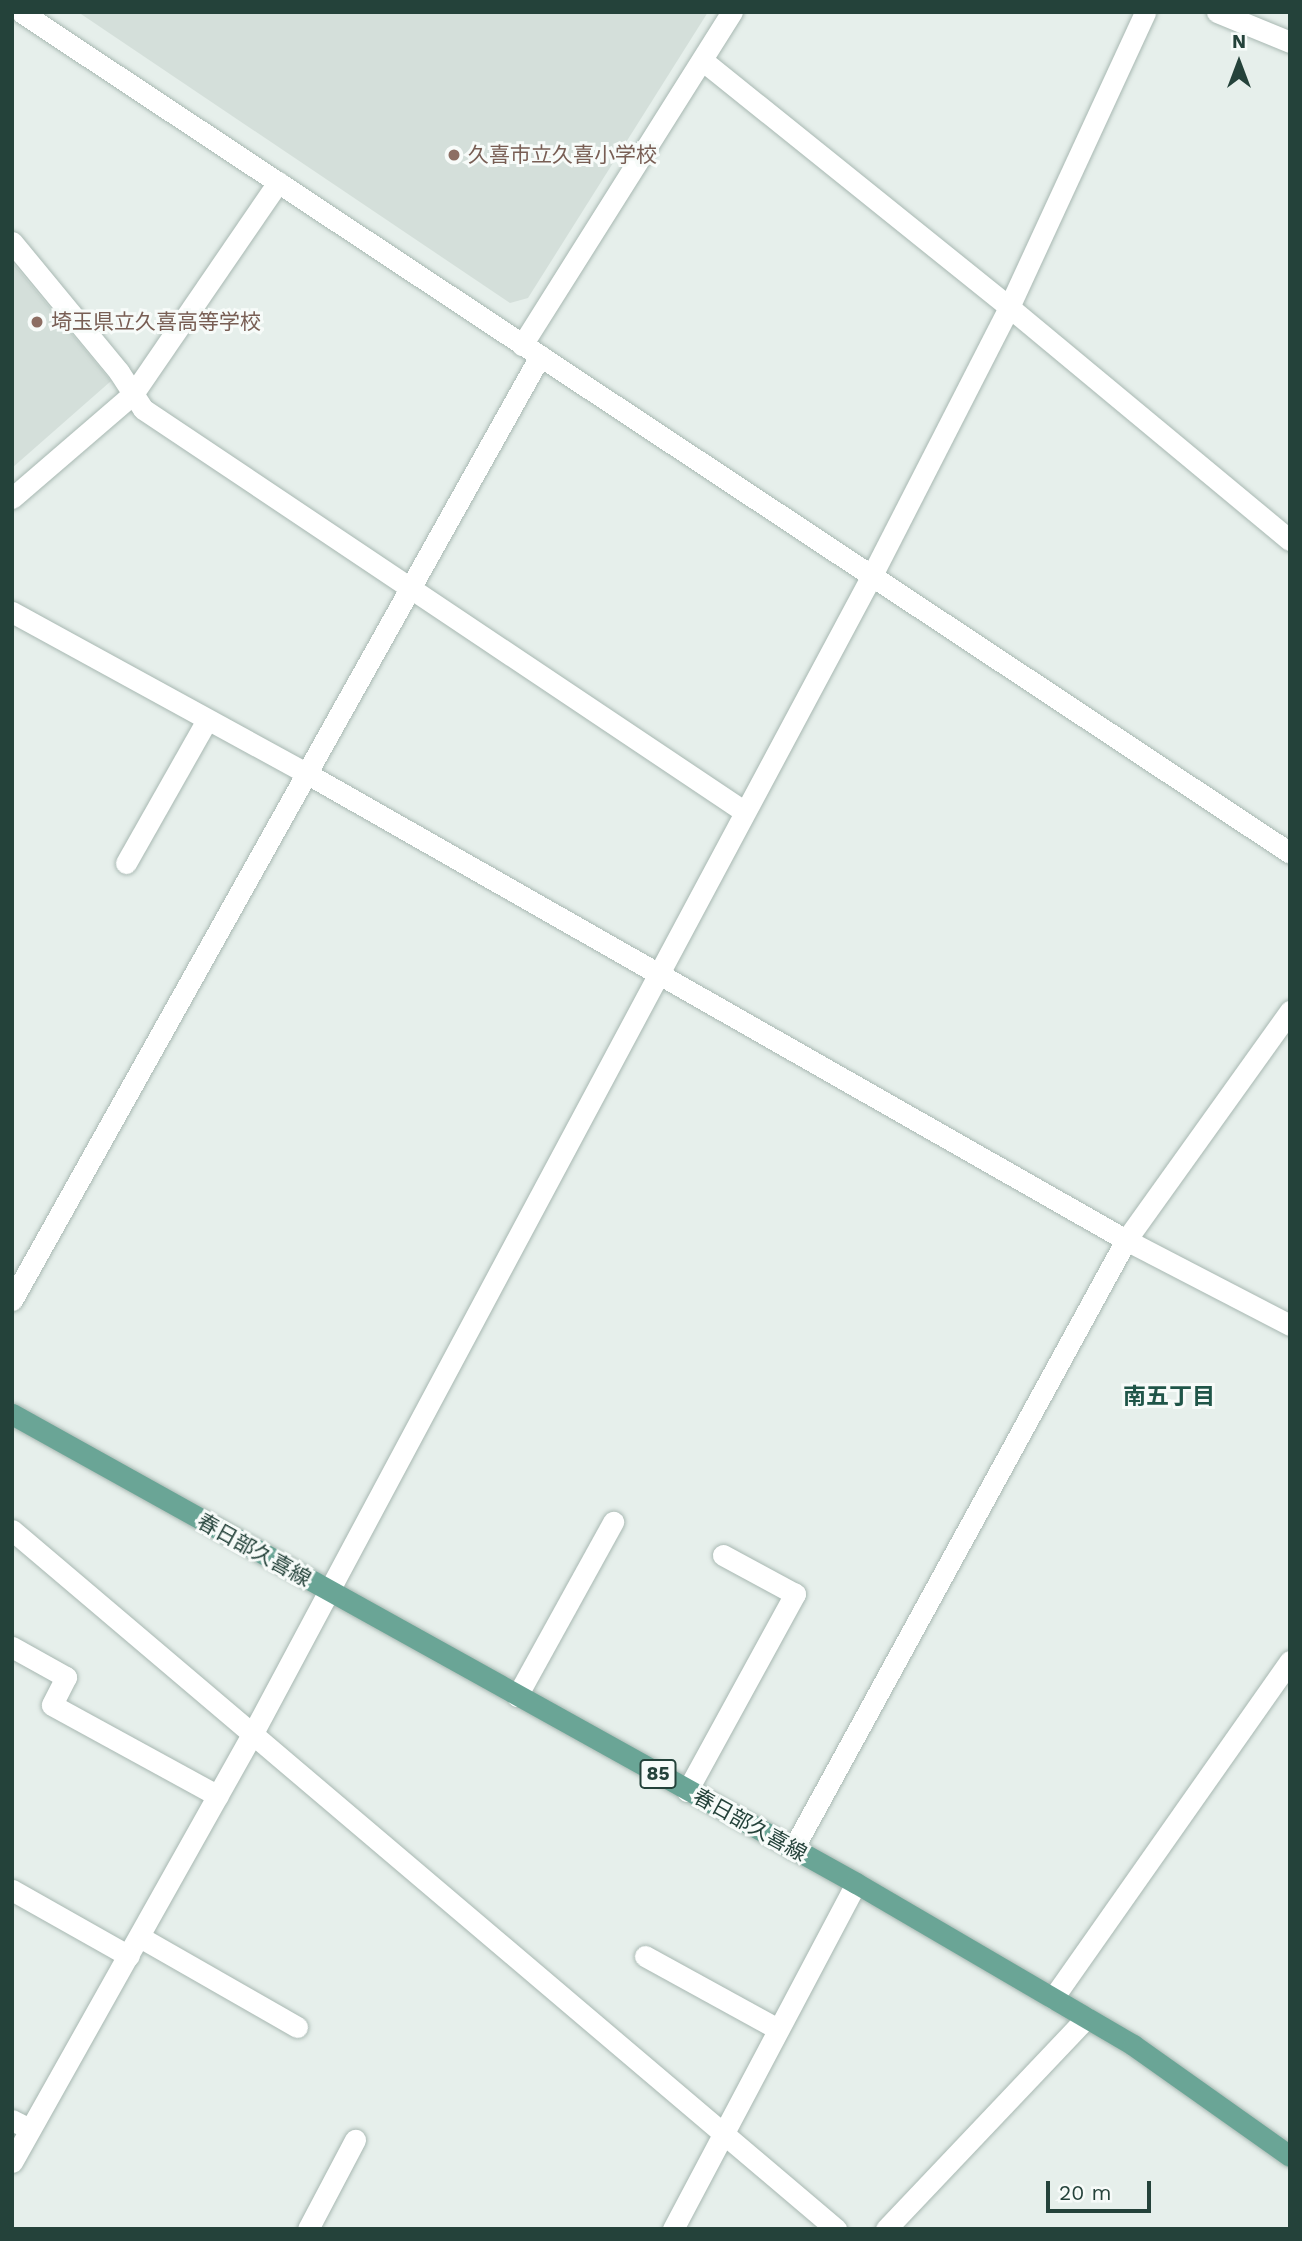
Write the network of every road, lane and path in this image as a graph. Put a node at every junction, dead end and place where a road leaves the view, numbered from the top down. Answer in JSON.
{"nodes":[{"id":1,"x":21,"y":12,"type":"edge"},
{"id":2,"x":732,"y":12,"type":"edge"},
{"id":3,"x":1145,"y":12,"type":"edge"},
{"id":4,"x":1217,"y":12,"type":"edge"},
{"id":5,"x":1290,"y":42,"type":"edge"},
{"id":6,"x":702,"y":61,"type":"junction"},
{"id":7,"x":278,"y":182,"type":"junction"},
{"id":8,"x":12,"y":242,"type":"edge"},
{"id":9,"x":1009,"y":307,"type":"junction"},
{"id":10,"x":531,"y":350,"type":"junction"},
{"id":11,"x":133,"y":394,"type":"junction"},
{"id":12,"x":12,"y":498,"type":"edge"},
{"id":13,"x":1290,"y":540,"type":"edge"},
{"id":14,"x":871,"y":577,"type":"junction"},
{"id":15,"x":410,"y":591,"type":"junction"},
{"id":16,"x":12,"y":612,"type":"edge"},
{"id":17,"x":206,"y":720,"type":"junction"},
{"id":18,"x":306,"y":773,"type":"junction"},
{"id":19,"x":744,"y":812,"type":"junction"},
{"id":20,"x":1290,"y":853,"type":"edge"},
{"id":21,"x":126,"y":863,"type":"dead end"},
{"id":22,"x":661,"y":974,"type":"junction"},
{"id":23,"x":1290,"y":1012,"type":"edge"},
{"id":24,"x":1126,"y":1240,"type":"junction"},
{"id":25,"x":12,"y":1300,"type":"edge"},
{"id":26,"x":1290,"y":1325,"type":"edge"},
{"id":27,"x":12,"y":1414,"type":"edge"},
{"id":28,"x":613,"y":1522,"type":"dead end"},
{"id":29,"x":12,"y":1530,"type":"edge"},
{"id":30,"x":723,"y":1555,"type":"dead end"},
{"id":31,"x":328,"y":1592,"type":"junction"},
{"id":32,"x":12,"y":1647,"type":"edge"},
{"id":33,"x":1290,"y":1661,"type":"edge"},
{"id":34,"x":517,"y":1696,"type":"junction"},
{"id":35,"x":254,"y":1731,"type":"junction"},
{"id":36,"x":687,"y":1791,"type":"junction"},
{"id":37,"x":218,"y":1796,"type":"junction"},
{"id":38,"x":793,"y":1849,"type":"junction"},
{"id":39,"x":856,"y":1883,"type":"junction"},
{"id":40,"x":12,"y":1890,"type":"edge"},
{"id":41,"x":140,"y":1937,"type":"junction"},
{"id":42,"x":129,"y":1956,"type":"junction"},
{"id":43,"x":645,"y":1956,"type":"dead end"},
{"id":44,"x":1053,"y":1998,"type":"junction"},
{"id":45,"x":1086,"y":2018,"type":"junction"},
{"id":46,"x":297,"y":2027,"type":"dead end"},
{"id":47,"x":778,"y":2029,"type":"junction"},
{"id":48,"x":21,"y":2125,"type":"edge"},
{"id":49,"x":723,"y":2133,"type":"junction"},
{"id":50,"x":355,"y":2140,"type":"dead end"},
{"id":51,"x":1290,"y":2156,"type":"edge"},
{"id":52,"x":12,"y":2162,"type":"edge"},
{"id":53,"x":309,"y":2229,"type":"edge"},
{"id":54,"x":673,"y":2229,"type":"edge"},
{"id":55,"x":836,"y":2229,"type":"edge"},
{"id":56,"x":886,"y":2229,"type":"edge"}],
"edges":[{"from":1,"to":7,"type":"street"},
{"from":2,"to":6,"type":"street"},
{"from":3,"to":9,"type":"street"},
{"from":4,"to":5,"type":"street"},
{"from":6,"to":9,"type":"street"},
{"from":6,"to":10,"type":"street"},
{"from":7,"to":10,"type":"street"},
{"from":7,"to":11,"type":"street"},
{"from":8,"to":11,"type":"street"},
{"from":9,"to":13,"type":"street"},
{"from":9,"to":14,"type":"street"},
{"from":10,"to":14,"type":"street"},
{"from":10,"to":15,"type":"street"},
{"from":11,"to":12,"type":"street"},
{"from":11,"to":15,"type":"street"},
{"from":14,"to":19,"type":"street"},
{"from":14,"to":20,"type":"street"},
{"from":15,"to":18,"type":"street"},
{"from":15,"to":19,"type":"street"},
{"from":16,"to":17,"type":"street"},
{"from":17,"to":18,"type":"street"},
{"from":17,"to":21,"type":"street"},
{"from":18,"to":22,"type":"street"},
{"from":18,"to":25,"type":"street"},
{"from":19,"to":22,"type":"street"},
{"from":22,"to":24,"type":"street"},
{"from":22,"to":31,"type":"street"},
{"from":23,"to":24,"type":"street"},
{"from":24,"to":26,"type":"street"},
{"from":24,"to":38,"type":"street"},
{"from":27,"to":31,"type":"main road","name":"春日部久喜線","number":"85"},
{"from":28,"to":34,"type":"street"},
{"from":29,"to":35,"type":"street"},
{"from":30,"to":36,"type":"street"},
{"from":31,"to":34,"type":"main road","name":"春日部久喜線","number":"85"},
{"from":31,"to":35,"type":"street"},
{"from":32,"to":37,"type":"street"},
{"from":33,"to":44,"type":"street"},
{"from":34,"to":36,"type":"main road","name":"春日部久喜線","number":"85"},
{"from":35,"to":37,"type":"street"},
{"from":35,"to":49,"type":"street"},
{"from":36,"to":38,"type":"main road","name":"春日部久喜線","number":"85"},
{"from":37,"to":41,"type":"street"},
{"from":38,"to":39,"type":"main road","name":"春日部久喜線","number":"85"},
{"from":39,"to":44,"type":"main road","name":"春日部久喜線","number":"85"},
{"from":39,"to":47,"type":"street"},
{"from":40,"to":42,"type":"street"},
{"from":41,"to":42,"type":"street"},
{"from":41,"to":46,"type":"street"},
{"from":42,"to":48,"type":"street"},
{"from":43,"to":47,"type":"street"},
{"from":44,"to":45,"type":"main road","name":"春日部久喜線","number":"85"},
{"from":45,"to":51,"type":"main road","name":"春日部久喜線","number":"85"},
{"from":45,"to":56,"type":"street"},
{"from":47,"to":49,"type":"street"},
{"from":48,"to":52,"type":"street"},
{"from":49,"to":54,"type":"street"},
{"from":49,"to":55,"type":"street"},
{"from":50,"to":53,"type":"street"}]}
